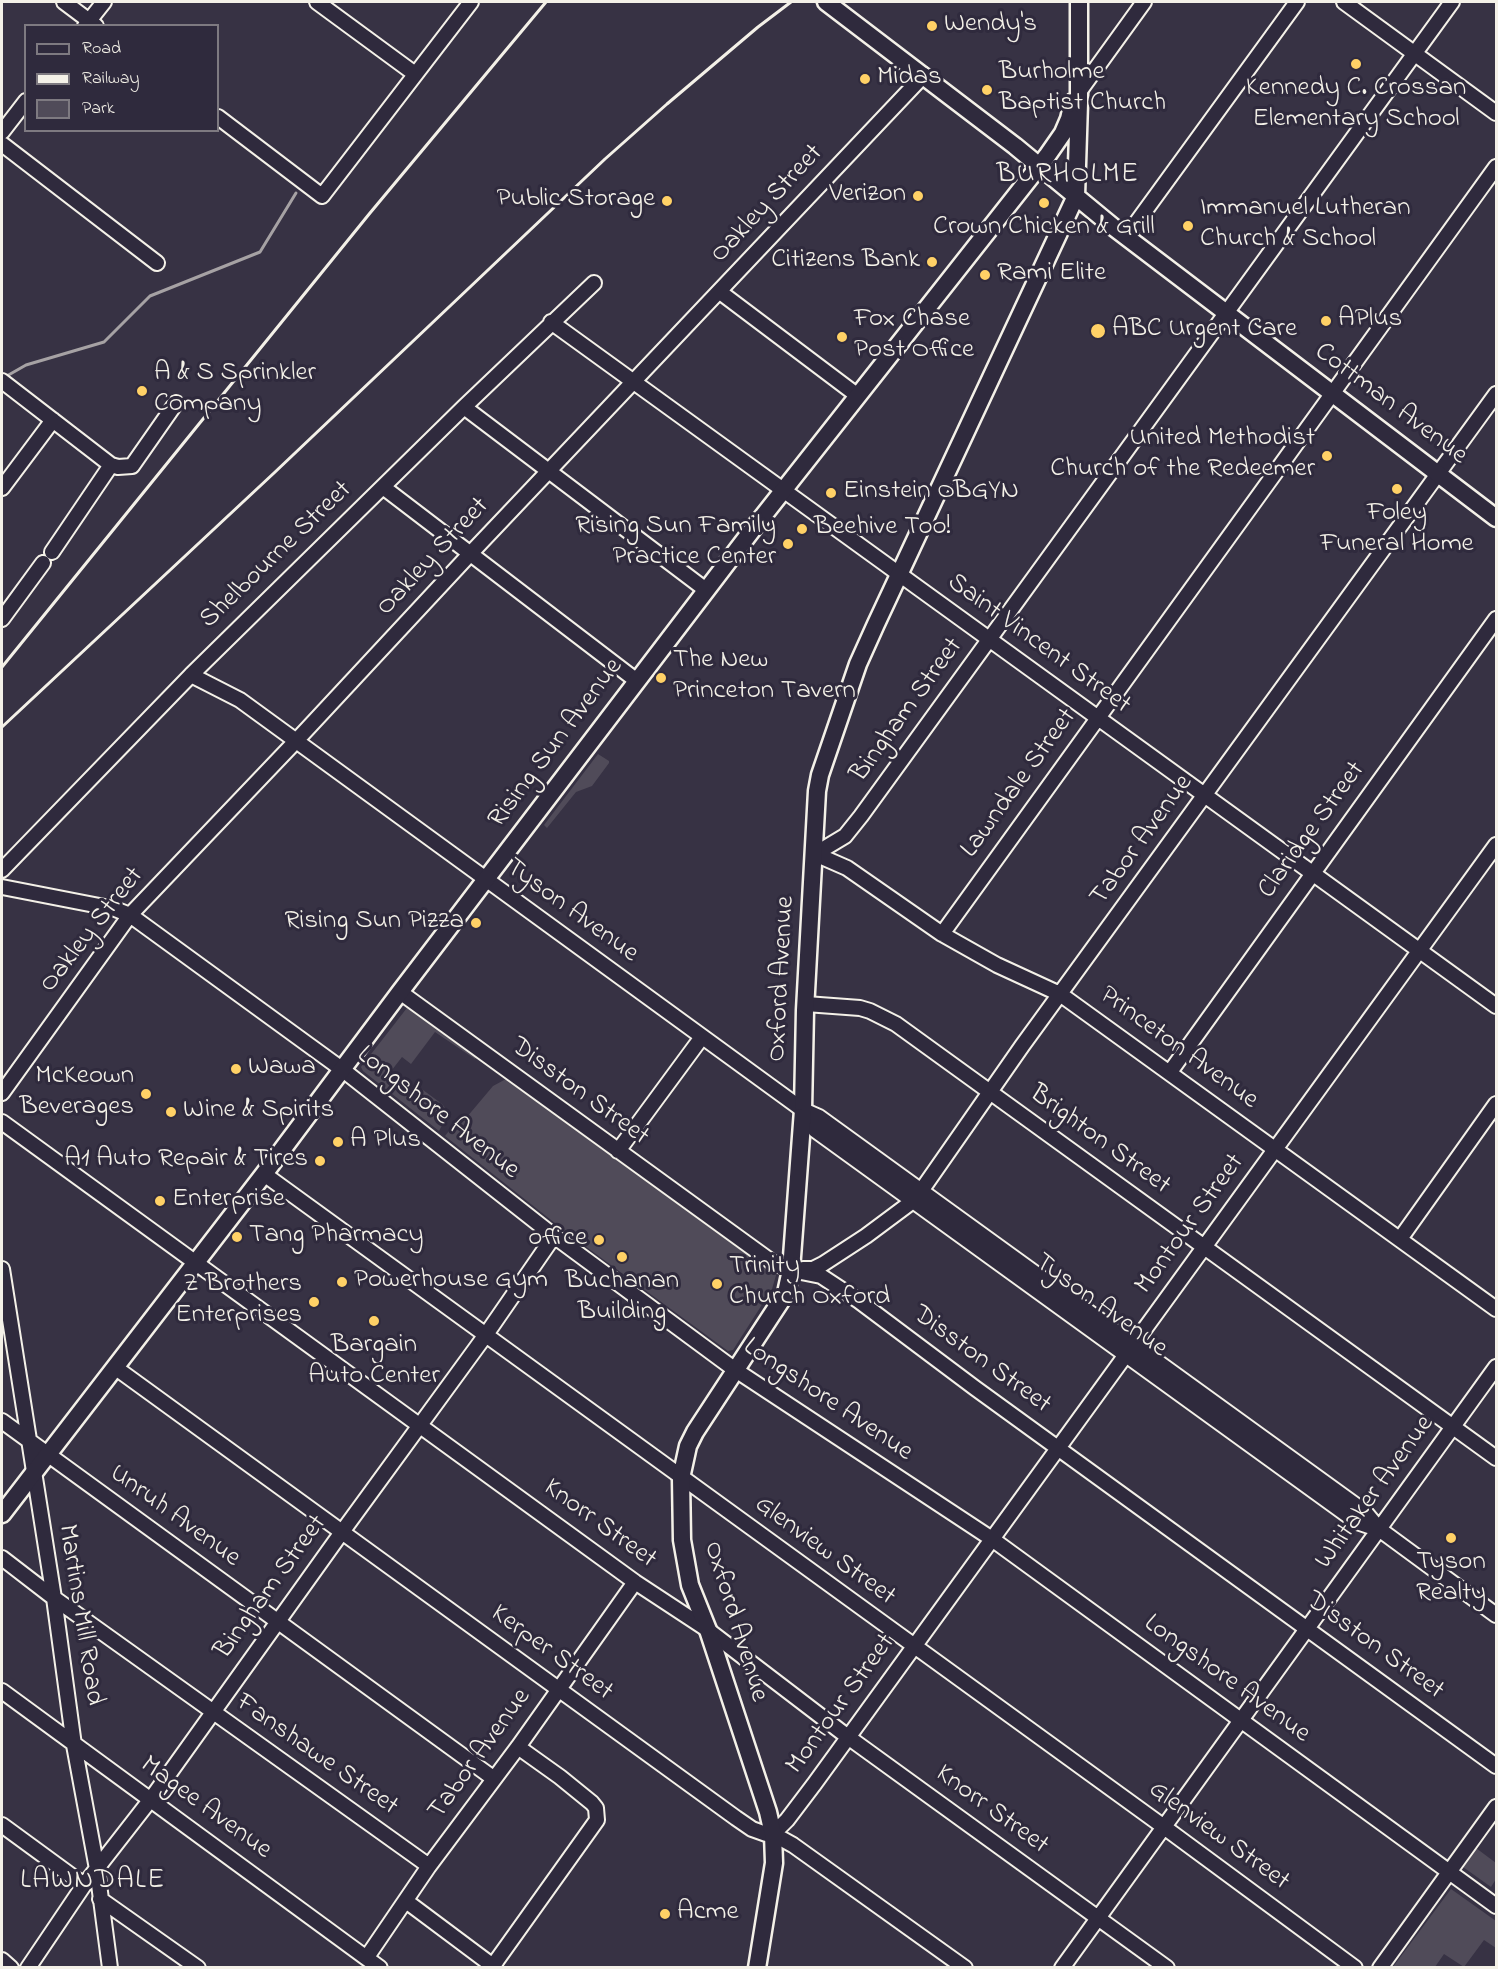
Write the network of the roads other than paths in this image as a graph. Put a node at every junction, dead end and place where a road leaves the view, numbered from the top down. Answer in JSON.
{"nodes":[{"id":1,"x":64,"y":2,"type":"edge"},
{"id":2,"x":104,"y":2,"type":"edge"},
{"id":3,"x":317,"y":2,"type":"edge"},
{"id":4,"x":471,"y":2,"type":"edge"},
{"id":5,"x":827,"y":2,"type":"edge"},
{"id":6,"x":1079,"y":2,"type":"edge"},
{"id":7,"x":1143,"y":2,"type":"edge"},
{"id":8,"x":1297,"y":2,"type":"edge"},
{"id":9,"x":1344,"y":2,"type":"edge"},
{"id":10,"x":1452,"y":2,"type":"edge"},
{"id":11,"x":90,"y":24,"type":"edge"},
{"id":12,"x":1415,"y":53,"type":"junction"},
{"id":13,"x":415,"y":74,"type":"junction"},
{"id":14,"x":924,"y":75,"type":"junction"},
{"id":15,"x":1079,"y":92,"type":"junction"},
{"id":16,"x":24,"y":104,"type":"edge"},
{"id":17,"x":1497,"y":113,"type":"edge"},
{"id":18,"x":219,"y":118,"type":"edge"},
{"id":19,"x":2,"y":132,"type":"edge"},
{"id":20,"x":2,"y":144,"type":"edge"},
{"id":21,"x":1038,"y":166,"type":"junction"},
{"id":22,"x":1497,"y":167,"type":"edge"},
{"id":23,"x":1076,"y":196,"type":"junction"},
{"id":24,"x":1126,"y":237,"type":"junction"},
{"id":25,"x":157,"y":264,"type":"dead end"},
{"id":26,"x":594,"y":283,"type":"dead end"},
{"id":27,"x":720,"y":291,"type":"junction"},
{"id":28,"x":1225,"y":312,"type":"junction"},
{"id":29,"x":551,"y":322,"type":"junction"},
{"id":30,"x":634,"y":381,"type":"junction"},
{"id":31,"x":7,"y":385,"type":"edge"},
{"id":32,"x":1332,"y":393,"type":"junction"},
{"id":33,"x":1497,"y":394,"type":"edge"},
{"id":34,"x":858,"y":396,"type":"junction"},
{"id":35,"x":176,"y":403,"type":"dead end"},
{"id":36,"x":464,"y":406,"type":"junction"},
{"id":37,"x":53,"y":420,"type":"junction"},
{"id":38,"x":111,"y":465,"type":"junction"},
{"id":39,"x":549,"y":472,"type":"junction"},
{"id":40,"x":1438,"y":474,"type":"junction"},
{"id":41,"x":383,"y":487,"type":"junction"},
{"id":42,"x":2,"y":488,"type":"edge"},
{"id":43,"x":784,"y":490,"type":"junction"},
{"id":44,"x":1497,"y":518,"type":"edge"},
{"id":45,"x":470,"y":554,"type":"junction"},
{"id":46,"x":900,"y":573,"type":"junction"},
{"id":47,"x":706,"y":591,"type":"junction"},
{"id":48,"x":2,"y":619,"type":"edge"},
{"id":49,"x":1497,"y":619,"type":"edge"},
{"id":50,"x":989,"y":639,"type":"junction"},
{"id":51,"x":191,"y":675,"type":"junction"},
{"id":52,"x":637,"y":681,"type":"junction"},
{"id":53,"x":1098,"y":718,"type":"junction"},
{"id":54,"x":297,"y":741,"type":"junction"},
{"id":55,"x":1205,"y":795,"type":"junction"},
{"id":56,"x":1497,"y":845,"type":"edge"},
{"id":57,"x":815,"y":854,"type":"junction"},
{"id":58,"x":2,"y":870,"type":"edge"},
{"id":59,"x":1313,"y":873,"type":"junction"},
{"id":60,"x":486,"y":880,"type":"junction"},
{"id":61,"x":2,"y":887,"type":"edge"},
{"id":62,"x":130,"y":915,"type":"junction"},
{"id":63,"x":942,"y":934,"type":"junction"},
{"id":64,"x":1419,"y":950,"type":"junction"},
{"id":65,"x":400,"y":992,"type":"junction"},
{"id":66,"x":1060,"y":994,"type":"junction"},
{"id":67,"x":806,"y":1004,"type":"junction"},
{"id":68,"x":1497,"y":1006,"type":"edge"},
{"id":69,"x":702,"y":1037,"type":"junction"},
{"id":70,"x":343,"y":1070,"type":"junction"},
{"id":71,"x":1170,"y":1072,"type":"junction"},
{"id":72,"x":991,"y":1092,"type":"junction"},
{"id":73,"x":2,"y":1093,"type":"edge"},
{"id":74,"x":1497,"y":1104,"type":"edge"},
{"id":75,"x":803,"y":1110,"type":"junction"},
{"id":76,"x":2,"y":1122,"type":"edge"},
{"id":77,"x":1276,"y":1149,"type":"junction"},
{"id":78,"x":618,"y":1151,"type":"junction"},
{"id":79,"x":264,"y":1174,"type":"junction"},
{"id":80,"x":917,"y":1196,"type":"junction"},
{"id":81,"x":554,"y":1236,"type":"junction"},
{"id":82,"x":1400,"y":1239,"type":"junction"},
{"id":83,"x":1203,"y":1248,"type":"junction"},
{"id":84,"x":196,"y":1262,"type":"junction"},
{"id":85,"x":2,"y":1269,"type":"edge"},
{"id":86,"x":791,"y":1270,"type":"junction"},
{"id":87,"x":3,"y":1285,"type":"edge"},
{"id":88,"x":1497,"y":1309,"type":"edge"},
{"id":89,"x":486,"y":1336,"type":"junction"},
{"id":90,"x":1129,"y":1350,"type":"junction"},
{"id":91,"x":1497,"y":1367,"type":"edge"},
{"id":92,"x":116,"y":1368,"type":"junction"},
{"id":93,"x":735,"y":1369,"type":"junction"},
{"id":94,"x":2,"y":1421,"type":"edge"},
{"id":95,"x":420,"y":1425,"type":"junction"},
{"id":96,"x":1454,"y":1426,"type":"junction"},
{"id":97,"x":28,"y":1440,"type":"junction"},
{"id":98,"x":1059,"y":1447,"type":"junction"},
{"id":99,"x":49,"y":1455,"type":"junction"},
{"id":100,"x":1497,"y":1458,"type":"edge"},
{"id":101,"x":33,"y":1474,"type":"junction"},
{"id":102,"x":681,"y":1478,"type":"junction"},
{"id":103,"x":2,"y":1514,"type":"edge"},
{"id":104,"x":1379,"y":1530,"type":"junction"},
{"id":105,"x":342,"y":1532,"type":"junction"},
{"id":106,"x":992,"y":1539,"type":"junction"},
{"id":107,"x":2,"y":1558,"type":"edge"},
{"id":108,"x":635,"y":1582,"type":"junction"},
{"id":109,"x":54,"y":1598,"type":"junction"},
{"id":110,"x":1497,"y":1615,"type":"edge"},
{"id":111,"x":277,"y":1622,"type":"junction"},
{"id":112,"x":1308,"y":1628,"type":"junction"},
{"id":113,"x":708,"y":1630,"type":"junction"},
{"id":114,"x":914,"y":1647,"type":"junction"},
{"id":115,"x":559,"y":1690,"type":"junction"},
{"id":116,"x":2,"y":1691,"type":"edge"},
{"id":117,"x":213,"y":1713,"type":"junction"},
{"id":118,"x":1241,"y":1720,"type":"junction"},
{"id":119,"x":848,"y":1737,"type":"junction"},
{"id":120,"x":75,"y":1745,"type":"junction"},
{"id":121,"x":518,"y":1747,"type":"junction"},
{"id":122,"x":1497,"y":1766,"type":"edge"},
{"id":123,"x":493,"y":1778,"type":"junction"},
{"id":124,"x":151,"y":1799,"type":"junction"},
{"id":125,"x":1497,"y":1807,"type":"edge"},
{"id":126,"x":2,"y":1825,"type":"edge"},
{"id":127,"x":1164,"y":1827,"type":"junction"},
{"id":128,"x":773,"y":1834,"type":"junction"},
{"id":129,"x":429,"y":1866,"type":"junction"},
{"id":130,"x":97,"y":1869,"type":"junction"},
{"id":131,"x":1449,"y":1872,"type":"junction"},
{"id":132,"x":84,"y":1885,"type":"junction"},
{"id":133,"x":100,"y":1899,"type":"junction"},
{"id":134,"x":406,"y":1901,"type":"junction"},
{"id":135,"x":1497,"y":1906,"type":"edge"},
{"id":136,"x":1098,"y":1918,"type":"junction"},
{"id":137,"x":367,"y":1957,"type":"junction"},
{"id":138,"x":2,"y":1960,"type":"edge"},
{"id":139,"x":493,"y":1966,"type":"edge"},
{"id":140,"x":11,"y":1968,"type":"edge"},
{"id":141,"x":27,"y":1968,"type":"edge"},
{"id":142,"x":110,"y":1968,"type":"edge"},
{"id":143,"x":198,"y":1968,"type":"edge"},
{"id":144,"x":380,"y":1968,"type":"edge"},
{"id":145,"x":757,"y":1968,"type":"edge"},
{"id":146,"x":965,"y":1968,"type":"edge"},
{"id":147,"x":1062,"y":1968,"type":"edge"},
{"id":148,"x":1167,"y":1968,"type":"edge"},
{"id":149,"x":1355,"y":1968,"type":"edge"},
{"id":150,"x":1380,"y":1968,"type":"edge"}],
"edges":[{"from":1,"to":11,"type":"street"},
{"from":2,"to":11,"type":"street"},
{"from":3,"to":13,"type":"street"},
{"from":4,"to":13,"type":"street"},
{"from":5,"to":14,"type":"main road","name":"Cottman Avenue"},
{"from":6,"to":15,"type":"main road","name":"Oxford Avenue"},
{"from":7,"to":15,"type":"street","name":"Rising Sun Avenue"},
{"from":8,"to":24,"type":"street"},
{"from":9,"to":12,"type":"street"},
{"from":10,"to":12,"type":"street","name":"Bingham Street"},
{"from":12,"to":17,"type":"street"},
{"from":12,"to":28,"type":"street","name":"Bingham Street"},
{"from":13,"to":18,"type":"street"},
{"from":14,"to":21,"type":"main road","name":"Cottman Avenue"},
{"from":14,"to":27,"type":"street","name":"Oakley Street"},
{"from":15,"to":21,"type":"main road","name":"Rising Sun Avenue"},
{"from":15,"to":23,"type":"main road","name":"Oxford Avenue"},
{"from":16,"to":19,"type":"street"},
{"from":20,"to":25,"type":"street"},
{"from":21,"to":23,"type":"main road","name":"Cottman Avenue"},
{"from":21,"to":34,"type":"main road","name":"Rising Sun Avenue"},
{"from":22,"to":32,"type":"street","name":"Lawndale Street"},
{"from":23,"to":24,"type":"main road","name":"Cottman Avenue"},
{"from":23,"to":46,"type":"main road","name":"Oxford Avenue"},
{"from":24,"to":28,"type":"main road","name":"Cottman Avenue"},
{"from":26,"to":29,"type":"street","name":"Shelbourne Street"},
{"from":27,"to":30,"type":"street","name":"Oakley Street"},
{"from":27,"to":34,"type":"street"},
{"from":28,"to":32,"type":"main road","name":"Cottman Avenue"},
{"from":28,"to":50,"type":"street","name":"Bingham Street"},
{"from":29,"to":30,"type":"street","name":"Saint Vincent Street"},
{"from":29,"to":36,"type":"street","name":"Shelbourne Street"},
{"from":30,"to":39,"type":"street","name":"Oakley Street"},
{"from":30,"to":43,"type":"street","name":"Saint Vincent Street"},
{"from":31,"to":37,"type":"street"},
{"from":32,"to":40,"type":"main road","name":"Cottman Avenue"},
{"from":32,"to":53,"type":"street","name":"Lawndale Street"},
{"from":33,"to":40,"type":"street","name":"Tabor Avenue"},
{"from":34,"to":43,"type":"main road","name":"Rising Sun Avenue"},
{"from":35,"to":38,"type":"street"},
{"from":36,"to":39,"type":"street"},
{"from":36,"to":41,"type":"street","name":"Shelbourne Street"},
{"from":37,"to":38,"type":"street"},
{"from":37,"to":42,"type":"street"},
{"from":38,"to":48,"type":"street"},
{"from":39,"to":45,"type":"street","name":"Oakley Street"},
{"from":39,"to":47,"type":"street"},
{"from":40,"to":44,"type":"main road","name":"Cottman Avenue"},
{"from":40,"to":55,"type":"street","name":"Tabor Avenue"},
{"from":41,"to":45,"type":"street"},
{"from":41,"to":51,"type":"street","name":"Shelbourne Street"},
{"from":43,"to":46,"type":"street","name":"Saint Vincent Street"},
{"from":43,"to":47,"type":"main road","name":"Rising Sun Avenue"},
{"from":45,"to":52,"type":"street"},
{"from":45,"to":54,"type":"street","name":"Oakley Street"},
{"from":46,"to":50,"type":"street","name":"Saint Vincent Street"},
{"from":46,"to":57,"type":"main road","name":"Oxford Avenue"},
{"from":47,"to":52,"type":"main road","name":"Rising Sun Avenue"},
{"from":49,"to":59,"type":"street","name":"Claridge Street"},
{"from":50,"to":53,"type":"street","name":"Saint Vincent Street"},
{"from":50,"to":57,"type":"street","name":"Bingham Street"},
{"from":51,"to":54,"type":"street","name":"Tyson Avenue"},
{"from":51,"to":58,"type":"street","name":"Shelbourne Street"},
{"from":52,"to":60,"type":"main road","name":"Rising Sun Avenue"},
{"from":53,"to":55,"type":"street","name":"Saint Vincent Street"},
{"from":53,"to":63,"type":"street","name":"Lawndale Street"},
{"from":54,"to":60,"type":"street","name":"Tyson Avenue"},
{"from":54,"to":62,"type":"street","name":"Oakley Street"},
{"from":55,"to":59,"type":"street","name":"Saint Vincent Street"},
{"from":55,"to":66,"type":"street","name":"Tabor Avenue"},
{"from":56,"to":64,"type":"street","name":"Montour Street"},
{"from":57,"to":63,"type":"street","name":"Princeton Avenue"},
{"from":57,"to":67,"type":"main road","name":"Oxford Avenue"},
{"from":59,"to":64,"type":"street","name":"Saint Vincent Street"},
{"from":59,"to":71,"type":"street","name":"Claridge Street"},
{"from":60,"to":65,"type":"main road","name":"Rising Sun Avenue"},
{"from":60,"to":69,"type":"street","name":"Tyson Avenue"},
{"from":61,"to":62,"type":"street","name":"Longshore Avenue"},
{"from":62,"to":70,"type":"street","name":"Longshore Avenue"},
{"from":62,"to":73,"type":"street","name":"Oakley Street"},
{"from":63,"to":66,"type":"street","name":"Princeton Avenue"},
{"from":64,"to":68,"type":"street","name":"Saint Vincent Street"},
{"from":64,"to":77,"type":"street","name":"Montour Street"},
{"from":65,"to":70,"type":"main road","name":"Rising Sun Avenue"},
{"from":65,"to":78,"type":"street","name":"Disston Street"},
{"from":66,"to":71,"type":"street","name":"Princeton Avenue"},
{"from":66,"to":72,"type":"street","name":"Tabor Avenue"},
{"from":67,"to":72,"type":"street","name":"Brighton Street"},
{"from":67,"to":75,"type":"main road","name":"Oxford Avenue"},
{"from":69,"to":75,"type":"street","name":"Tyson Avenue"},
{"from":69,"to":78,"type":"street"},
{"from":70,"to":79,"type":"main road","name":"Rising Sun Avenue"},
{"from":70,"to":81,"type":"street","name":"Longshore Avenue"},
{"from":71,"to":77,"type":"street","name":"Princeton Avenue"},
{"from":72,"to":80,"type":"street","name":"Tabor Avenue"},
{"from":72,"to":83,"type":"street","name":"Brighton Street"},
{"from":74,"to":82,"type":"street"},
{"from":75,"to":80,"type":"street","name":"Tyson Avenue"},
{"from":75,"to":86,"type":"main road","name":"Oxford Avenue"},
{"from":76,"to":84,"type":"street","name":"Knorr Street"},
{"from":77,"to":82,"type":"street","name":"Princeton Avenue"},
{"from":77,"to":83,"type":"street","name":"Montour Street"},
{"from":78,"to":86,"type":"street","name":"Disston Street"},
{"from":79,"to":84,"type":"main road","name":"Rising Sun Avenue"},
{"from":79,"to":89,"type":"street","name":"Glenview Street"},
{"from":80,"to":86,"type":"street","name":"Tabor Avenue"},
{"from":80,"to":90,"type":"street","name":"Tyson Avenue"},
{"from":81,"to":89,"type":"street","name":"Bingham Street"},
{"from":81,"to":93,"type":"street","name":"Longshore Avenue"},
{"from":82,"to":88,"type":"street","name":"Princeton Avenue"},
{"from":83,"to":90,"type":"street","name":"Montour Street"},
{"from":83,"to":96,"type":"street","name":"Brighton Street"},
{"from":84,"to":92,"type":"main road","name":"Rising Sun Avenue"},
{"from":84,"to":95,"type":"street","name":"Knorr Street"},
{"from":85,"to":87,"type":"street","name":"Martins Mill Road"},
{"from":86,"to":93,"type":"main road","name":"Oxford Avenue"},
{"from":86,"to":98,"type":"street","name":"Disston Street"},
{"from":87,"to":97,"type":"street","name":"Martins Mill Road"},
{"from":89,"to":95,"type":"street","name":"Bingham Street"},
{"from":89,"to":102,"type":"street","name":"Glenview Street"},
{"from":90,"to":98,"type":"street","name":"Montour Street"},
{"from":90,"to":104,"type":"street","name":"Tyson Avenue"},
{"from":91,"to":96,"type":"street","name":"Whitaker Avenue"},
{"from":92,"to":99,"type":"main road","name":"Rising Sun Avenue"},
{"from":92,"to":105,"type":"street","name":"Kerper Street"},
{"from":93,"to":102,"type":"main road","name":"Oxford Avenue"},
{"from":93,"to":106,"type":"street","name":"Longshore Avenue"},
{"from":94,"to":97,"type":"street","name":"Unruh Avenue"},
{"from":95,"to":105,"type":"street","name":"Bingham Street"},
{"from":95,"to":108,"type":"street","name":"Knorr Street"},
{"from":96,"to":100,"type":"street","name":"Brighton Street"},
{"from":96,"to":104,"type":"street","name":"Whitaker Avenue"},
{"from":97,"to":99,"type":"street","name":"Unruh Avenue"},
{"from":97,"to":101,"type":"street","name":"Martins Mill Road"},
{"from":98,"to":106,"type":"street","name":"Montour Street"},
{"from":98,"to":112,"type":"street","name":"Disston Street"},
{"from":99,"to":101,"type":"main road","name":"Rising Sun Avenue"},
{"from":99,"to":111,"type":"street","name":"Unruh Avenue"},
{"from":101,"to":103,"type":"main road","name":"Rising Sun Avenue"},
{"from":101,"to":109,"type":"street","name":"Martins Mill Road"},
{"from":102,"to":113,"type":"main road","name":"Oxford Avenue"},
{"from":102,"to":114,"type":"street","name":"Glenview Street"},
{"from":104,"to":110,"type":"street","name":"Tyson Avenue"},
{"from":104,"to":112,"type":"street","name":"Whitaker Avenue"},
{"from":105,"to":111,"type":"street","name":"Bingham Street"},
{"from":105,"to":115,"type":"street","name":"Kerper Street"},
{"from":106,"to":114,"type":"street","name":"Montour Street"},
{"from":106,"to":118,"type":"street","name":"Longshore Avenue"},
{"from":107,"to":109,"type":"street","name":"Fanshawe Street"},
{"from":108,"to":113,"type":"street","name":"Knorr Street"},
{"from":108,"to":115,"type":"street","name":"Tabor Avenue"},
{"from":109,"to":117,"type":"street","name":"Fanshawe Street"},
{"from":109,"to":120,"type":"street","name":"Martins Mill Road"},
{"from":111,"to":117,"type":"street","name":"Bingham Street"},
{"from":111,"to":123,"type":"street","name":"Unruh Avenue"},
{"from":112,"to":118,"type":"street","name":"Whitaker Avenue"},
{"from":112,"to":122,"type":"street","name":"Disston Street"},
{"from":113,"to":119,"type":"street","name":"Knorr Street"},
{"from":113,"to":128,"type":"main road","name":"Oxford Avenue"},
{"from":114,"to":119,"type":"street","name":"Montour Street"},
{"from":114,"to":127,"type":"street","name":"Glenview Street"},
{"from":115,"to":121,"type":"street","name":"Tabor Avenue"},
{"from":115,"to":128,"type":"street","name":"Kerper Street"},
{"from":116,"to":120,"type":"street","name":"Magee Avenue"},
{"from":117,"to":124,"type":"street","name":"Bingham Street"},
{"from":117,"to":129,"type":"street","name":"Fanshawe Street"},
{"from":118,"to":127,"type":"street","name":"Whitaker Avenue"},
{"from":118,"to":131,"type":"street","name":"Longshore Avenue"},
{"from":119,"to":128,"type":"street","name":"Montour Street"},
{"from":119,"to":136,"type":"street","name":"Knorr Street"},
{"from":120,"to":124,"type":"street","name":"Magee Avenue"},
{"from":120,"to":130,"type":"street","name":"Martins Mill Road"},
{"from":121,"to":123,"type":"street","name":"Tabor Avenue"},
{"from":121,"to":139,"type":"street"},
{"from":123,"to":129,"type":"street","name":"Tabor Avenue"},
{"from":124,"to":130,"type":"street","name":"Bingham Street"},
{"from":124,"to":137,"type":"street","name":"Magee Avenue"},
{"from":125,"to":131,"type":"street"},
{"from":126,"to":132,"type":"street"},
{"from":127,"to":136,"type":"street","name":"Whitaker Avenue"},
{"from":127,"to":149,"type":"street","name":"Glenview Street"},
{"from":128,"to":145,"type":"main road","name":"Oxford Avenue"},
{"from":128,"to":146,"type":"street","name":"Kerper Street"},
{"from":129,"to":134,"type":"street","name":"Tabor Avenue"},
{"from":130,"to":132,"type":"street","name":"Bingham Street"},
{"from":130,"to":133,"type":"street","name":"Martins Mill Road"},
{"from":131,"to":135,"type":"street","name":"Longshore Avenue"},
{"from":131,"to":150,"type":"street"},
{"from":132,"to":141,"type":"street","name":"Bingham Street"},
{"from":133,"to":142,"type":"street","name":"Martins Mill Road"},
{"from":133,"to":143,"type":"street"},
{"from":134,"to":137,"type":"street","name":"Tabor Avenue"},
{"from":134,"to":139,"type":"street"},
{"from":136,"to":147,"type":"street","name":"Whitaker Avenue"},
{"from":136,"to":148,"type":"street","name":"Knorr Street"},
{"from":137,"to":144,"type":"street","name":"Magee Avenue"},
{"from":138,"to":140,"type":"street"}]}
